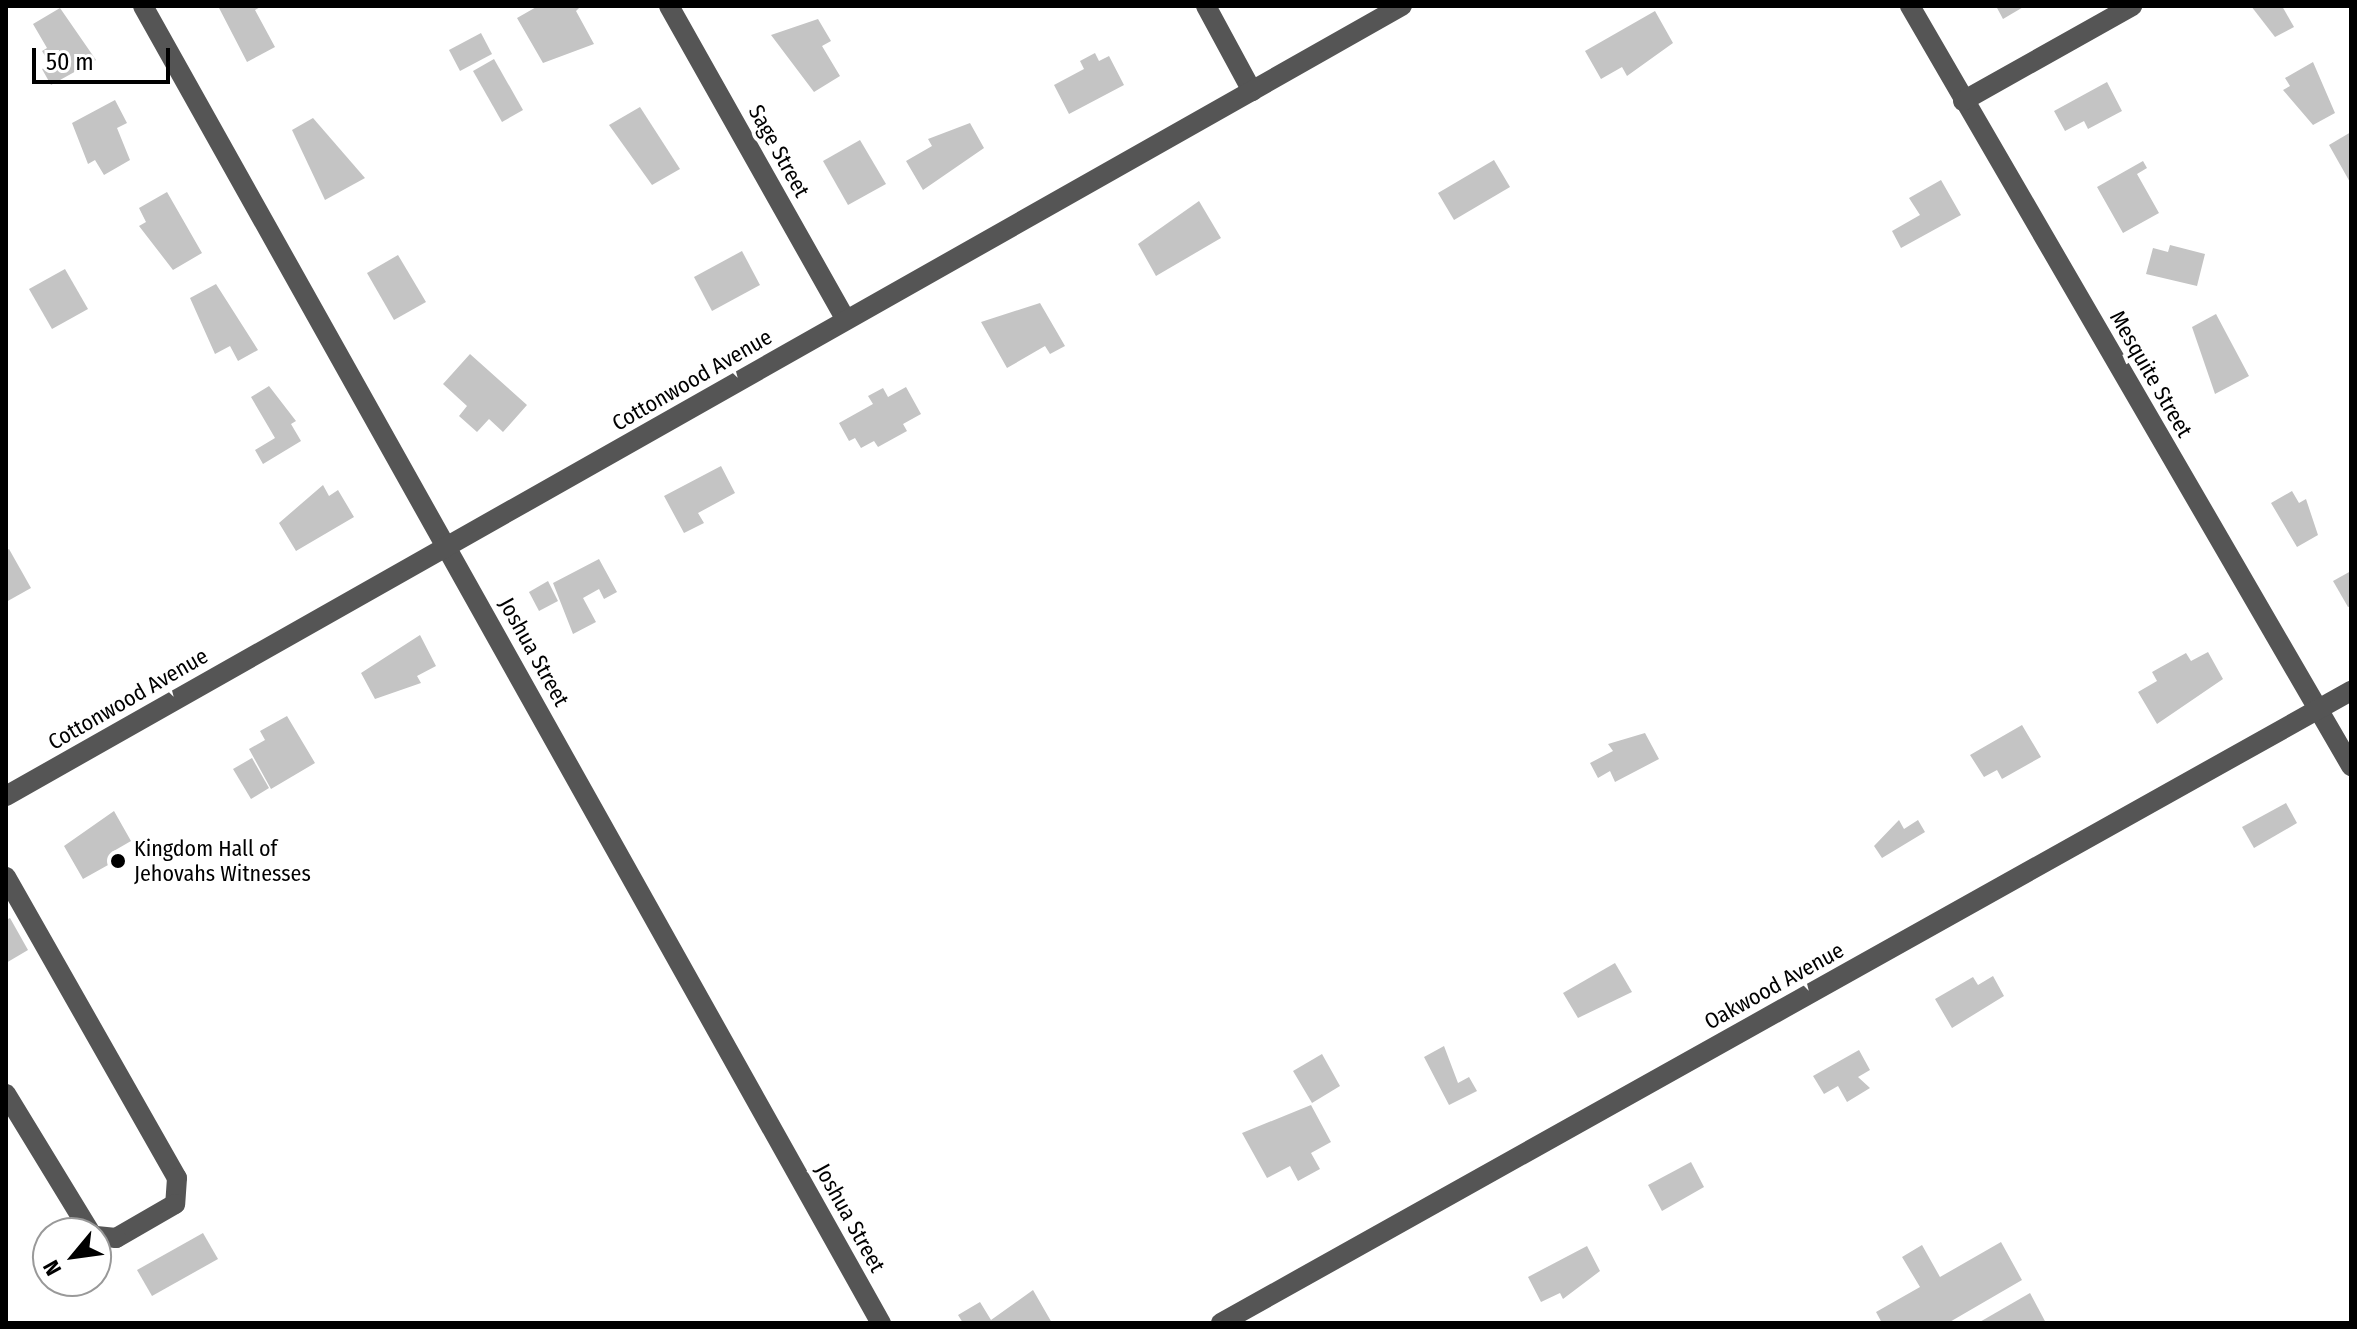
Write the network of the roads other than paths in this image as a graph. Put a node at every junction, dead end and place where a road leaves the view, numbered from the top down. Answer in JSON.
{"nodes":[{"id":1,"x":143,"y":6,"type":"edge"},
{"id":2,"x":669,"y":6,"type":"edge"},
{"id":3,"x":1206,"y":6,"type":"edge"},
{"id":4,"x":1402,"y":6,"type":"edge"},
{"id":5,"x":1910,"y":6,"type":"edge"},
{"id":6,"x":2132,"y":6,"type":"edge"},
{"id":7,"x":1252,"y":91,"type":"junction"},
{"id":8,"x":1963,"y":101,"type":"junction"},
{"id":9,"x":846,"y":320,"type":"junction"},
{"id":10,"x":447,"y":546,"type":"junction"},
{"id":11,"x":2351,"y":691,"type":"edge"},
{"id":12,"x":2318,"y":709,"type":"junction"},
{"id":13,"x":2351,"y":766,"type":"edge"},
{"id":14,"x":6,"y":796,"type":"edge"},
{"id":15,"x":6,"y":877,"type":"edge"},
{"id":16,"x":6,"y":1094,"type":"edge"},
{"id":17,"x":81,"y":1217,"type":"edge"},
{"id":18,"x":112,"y":1238,"type":"edge"},
{"id":19,"x":881,"y":1323,"type":"edge"},
{"id":20,"x":1221,"y":1323,"type":"edge"}],
"edges":[{"from":1,"to":10,"type":"street","name":"Joshua Street"},
{"from":2,"to":9,"type":"street","name":"Sage Street"},
{"from":3,"to":7,"type":"street"},
{"from":4,"to":7,"type":"street","name":"Cottonwood Avenue"},
{"from":5,"to":8,"type":"street","name":"Mesquite Street"},
{"from":6,"to":8,"type":"street"},
{"from":7,"to":9,"type":"street","name":"Cottonwood Avenue"},
{"from":8,"to":12,"type":"street","name":"Mesquite Street"},
{"from":9,"to":10,"type":"street","name":"Cottonwood Avenue"},
{"from":10,"to":14,"type":"street","name":"Cottonwood Avenue"},
{"from":10,"to":19,"type":"street","name":"Joshua Street"},
{"from":11,"to":12,"type":"street","name":"Oakwood Avenue"},
{"from":12,"to":13,"type":"street","name":"Mesquite Street"},
{"from":12,"to":20,"type":"street","name":"Oakwood Avenue"},
{"from":15,"to":18,"type":"street"},
{"from":16,"to":17,"type":"street"}]}
